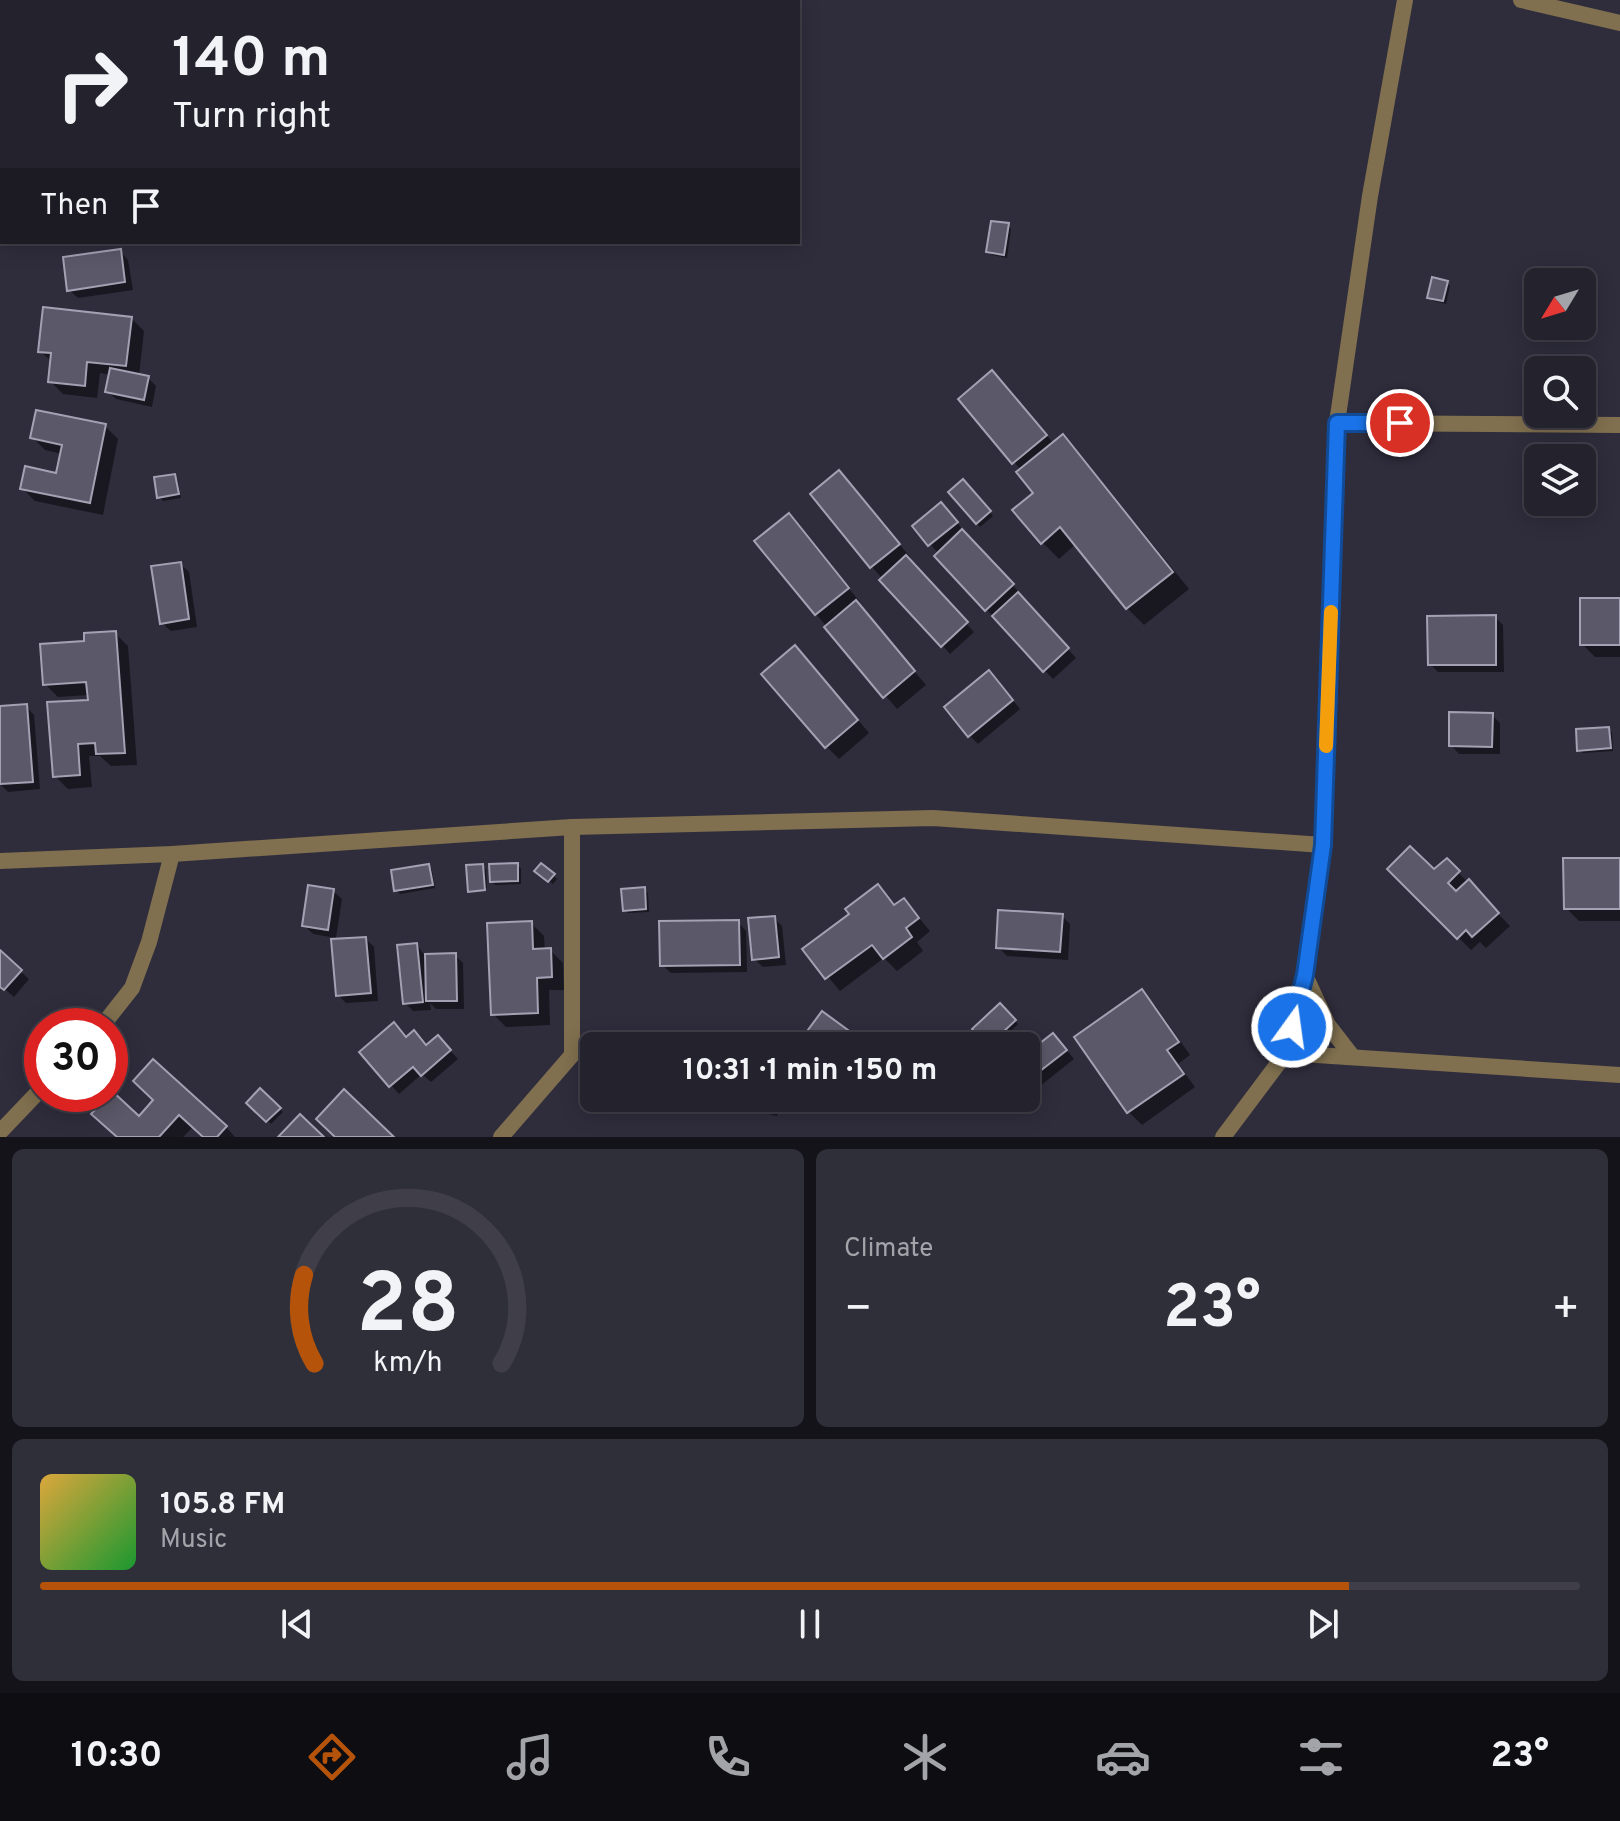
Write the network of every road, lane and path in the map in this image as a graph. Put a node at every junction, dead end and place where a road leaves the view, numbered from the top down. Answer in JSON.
{"nodes":[{"id":1,"x":1405,"y":0,"type":"edge"},
{"id":2,"x":1521,"y":0,"type":"edge"},
{"id":3,"x":1620,"y":23,"type":"edge"},
{"id":4,"x":1337,"y":423,"type":"junction"},
{"id":5,"x":1620,"y":425,"type":"edge"},
{"id":6,"x":572,"y":827,"type":"junction"},
{"id":7,"x":1323,"y":845,"type":"junction"},
{"id":8,"x":172,"y":854,"type":"junction"},
{"id":9,"x":0,"y":861,"type":"edge"},
{"id":10,"x":1305,"y":975,"type":"junction"},
{"id":11,"x":116,"y":1008,"type":"edge"},
{"id":12,"x":1286,"y":1053,"type":"junction"},
{"id":13,"x":1352,"y":1056,"type":"junction"},
{"id":14,"x":1620,"y":1075,"type":"edge"},
{"id":15,"x":24,"y":1107,"type":"edge"},
{"id":16,"x":0,"y":1132,"type":"edge"},
{"id":17,"x":501,"y":1137,"type":"edge"},
{"id":18,"x":1223,"y":1137,"type":"edge"}],
"edges":[{"from":1,"to":4,"type":"street"},
{"from":2,"to":3,"type":"street"},
{"from":4,"to":5,"type":"street"},
{"from":4,"to":7,"type":"street"},
{"from":6,"to":7,"type":"street"},
{"from":6,"to":8,"type":"street"},
{"from":6,"to":17,"type":"street"},
{"from":7,"to":10,"type":"street"},
{"from":8,"to":9,"type":"street"},
{"from":8,"to":11,"type":"street"},
{"from":10,"to":12,"type":"street"},
{"from":10,"to":13,"type":"street"},
{"from":12,"to":13,"type":"street"},
{"from":12,"to":18,"type":"street"},
{"from":13,"to":14,"type":"street"},
{"from":15,"to":16,"type":"street"}]}
